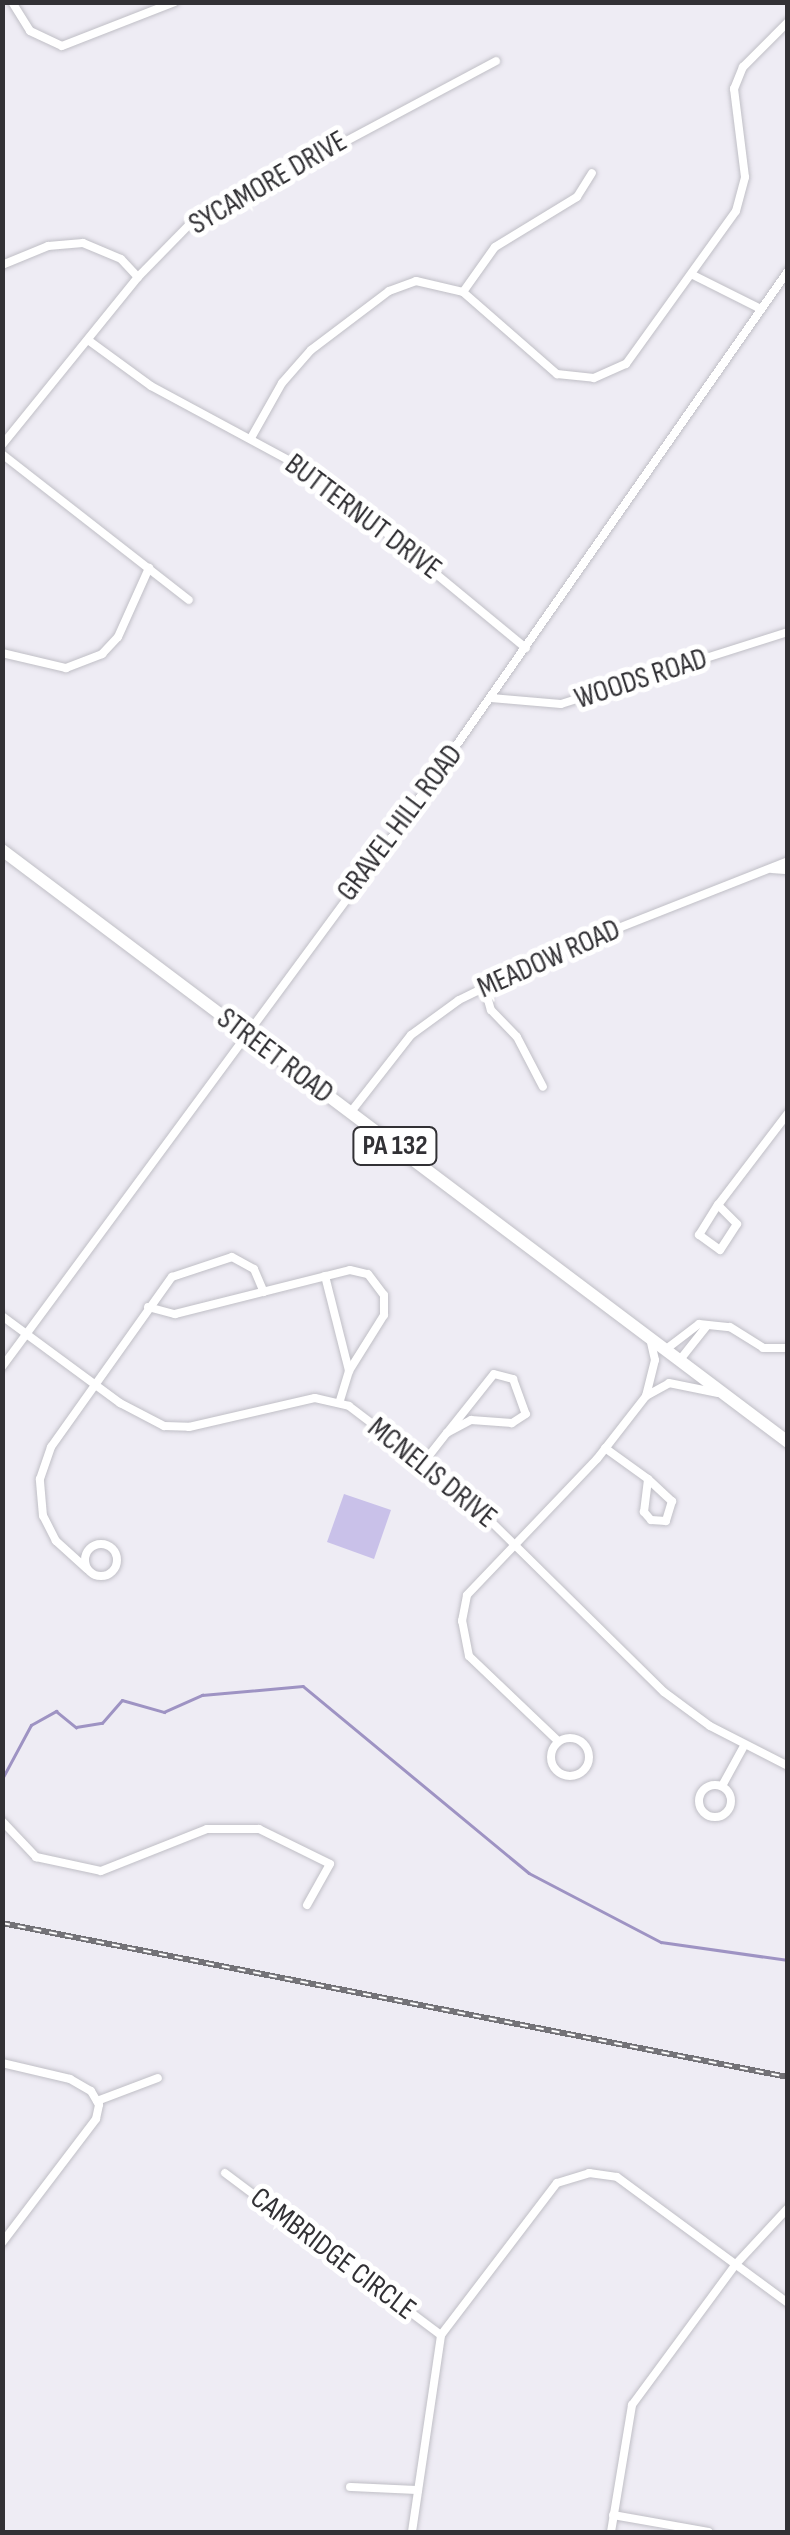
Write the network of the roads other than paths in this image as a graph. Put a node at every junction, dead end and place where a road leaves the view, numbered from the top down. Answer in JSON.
{"nodes":[{"id":1,"x":12,"y":2,"type":"edge"},
{"id":2,"x":175,"y":2,"type":"edge"},
{"id":3,"x":788,"y":22,"type":"edge"},
{"id":4,"x":496,"y":61,"type":"dead end"},
{"id":5,"x":592,"y":172,"type":"dead end"},
{"id":6,"x":2,"y":265,"type":"edge"},
{"id":7,"x":788,"y":272,"type":"edge"},
{"id":8,"x":692,"y":275,"type":"junction"},
{"id":9,"x":138,"y":277,"type":"junction"},
{"id":10,"x":464,"y":292,"type":"junction"},
{"id":11,"x":761,"y":309,"type":"junction"},
{"id":12,"x":88,"y":340,"type":"junction"},
{"id":13,"x":250,"y":438,"type":"junction"},
{"id":14,"x":2,"y":446,"type":"edge"},
{"id":15,"x":2,"y":454,"type":"edge"},
{"id":16,"x":149,"y":568,"type":"junction"},
{"id":17,"x":189,"y":600,"type":"dead end"},
{"id":18,"x":788,"y":632,"type":"edge"},
{"id":19,"x":526,"y":648,"type":"junction"},
{"id":20,"x":2,"y":653,"type":"edge"},
{"id":21,"x":491,"y":698,"type":"junction"},
{"id":22,"x":2,"y":850,"type":"edge"},
{"id":23,"x":788,"y":862,"type":"edge"},
{"id":24,"x":768,"y":869,"type":"junction"},
{"id":25,"x":788,"y":870,"type":"edge"},
{"id":26,"x":484,"y":986,"type":"junction"},
{"id":27,"x":243,"y":1032,"type":"junction"},
{"id":28,"x":543,"y":1087,"type":"dead end"},
{"id":29,"x":350,"y":1112,"type":"junction"},
{"id":30,"x":788,"y":1113,"type":"edge"},
{"id":31,"x":776,"y":1128,"type":"junction"},
{"id":32,"x":788,"y":1137,"type":"edge"},
{"id":33,"x":718,"y":1206,"type":"junction"},
{"id":34,"x":325,"y":1276,"type":"junction"},
{"id":35,"x":264,"y":1292,"type":"junction"},
{"id":36,"x":148,"y":1307,"type":"junction"},
{"id":37,"x":2,"y":1316,"type":"edge"},
{"id":38,"x":706,"y":1327,"type":"junction"},
{"id":39,"x":25,"y":1332,"type":"junction"},
{"id":40,"x":642,"y":1332,"type":"junction"},
{"id":41,"x":788,"y":1348,"type":"edge"},
{"id":42,"x":665,"y":1350,"type":"junction"},
{"id":43,"x":679,"y":1361,"type":"junction"},
{"id":44,"x":2,"y":1367,"type":"edge"},
{"id":45,"x":349,"y":1371,"type":"junction"},
{"id":46,"x":95,"y":1384,"type":"junction"},
{"id":47,"x":646,"y":1396,"type":"junction"},
{"id":48,"x":726,"y":1396,"type":"junction"},
{"id":49,"x":340,"y":1401,"type":"junction"},
{"id":50,"x":447,"y":1433,"type":"junction"},
{"id":51,"x":788,"y":1442,"type":"edge"},
{"id":52,"x":605,"y":1448,"type":"junction"},
{"id":53,"x":424,"y":1462,"type":"junction"},
{"id":54,"x":648,"y":1479,"type":"junction"},
{"id":55,"x":515,"y":1544,"type":"junction"},
{"id":56,"x":87,"y":1569,"type":"junction"},
{"id":57,"x":558,"y":1741,"type":"junction"},
{"id":58,"x":744,"y":1746,"type":"junction"},
{"id":59,"x":788,"y":1766,"type":"edge"},
{"id":60,"x":722,"y":1786,"type":"junction"},
{"id":61,"x":2,"y":1821,"type":"edge"},
{"id":62,"x":307,"y":1905,"type":"dead end"},
{"id":63,"x":2,"y":2063,"type":"edge"},
{"id":64,"x":158,"y":2078,"type":"dead end"},
{"id":65,"x":98,"y":2101,"type":"junction"},
{"id":66,"x":225,"y":2173,"type":"dead end"},
{"id":67,"x":788,"y":2208,"type":"edge"},
{"id":68,"x":2,"y":2243,"type":"edge"},
{"id":69,"x":736,"y":2264,"type":"junction"},
{"id":70,"x":788,"y":2304,"type":"edge"},
{"id":71,"x":441,"y":2335,"type":"junction"},
{"id":72,"x":350,"y":2487,"type":"dead end"},
{"id":73,"x":418,"y":2490,"type":"junction"},
{"id":74,"x":613,"y":2514,"type":"junction"},
{"id":75,"x":412,"y":2532,"type":"edge"},
{"id":76,"x":611,"y":2532,"type":"edge"},
{"id":77,"x":709,"y":2532,"type":"edge"}],
"edges":[{"from":1,"to":2,"type":"street"},
{"from":3,"to":8,"type":"street"},
{"from":4,"to":9,"type":"street","name":"SYCAMORE DRIVE"},
{"from":5,"to":10,"type":"street"},
{"from":6,"to":9,"type":"street"},
{"from":7,"to":11,"type":"street","name":"GRAVEL HILL ROAD"},
{"from":8,"to":10,"type":"street"},
{"from":8,"to":11,"type":"street"},
{"from":9,"to":12,"type":"street","name":"SYCAMORE DRIVE"},
{"from":10,"to":13,"type":"street"},
{"from":11,"to":19,"type":"street","name":"GRAVEL HILL ROAD"},
{"from":12,"to":13,"type":"street","name":"BUTTERNUT DRIVE"},
{"from":12,"to":14,"type":"street","name":"SYCAMORE DRIVE"},
{"from":13,"to":19,"type":"street","name":"BUTTERNUT DRIVE"},
{"from":15,"to":16,"type":"street"},
{"from":16,"to":17,"type":"street"},
{"from":16,"to":20,"type":"street"},
{"from":18,"to":21,"type":"street","name":"WOODS ROAD"},
{"from":19,"to":21,"type":"street","name":"GRAVEL HILL ROAD"},
{"from":21,"to":27,"type":"street","name":"GRAVEL HILL ROAD"},
{"from":22,"to":27,"type":"main road","name":"STREET ROAD","number":"PA 132"},
{"from":23,"to":24,"type":"street","name":"MEADOW ROAD"},
{"from":24,"to":25,"type":"street"},
{"from":24,"to":26,"type":"street","name":"MEADOW ROAD"},
{"from":26,"to":28,"type":"street"},
{"from":26,"to":29,"type":"street","name":"MEADOW ROAD"},
{"from":27,"to":29,"type":"main road","name":"STREET ROAD","number":"PA 132"},
{"from":27,"to":39,"type":"street","name":"GRAVEL HILL ROAD"},
{"from":29,"to":40,"type":"main road","name":"STREET ROAD","number":"PA 132"},
{"from":30,"to":31,"type":"street"},
{"from":31,"to":32,"type":"street"},
{"from":31,"to":33,"type":"street"},
{"from":33,"to":33,"type":"street"},
{"from":34,"to":35,"type":"street"},
{"from":34,"to":45,"type":"street"},
{"from":34,"to":45,"type":"street"},
{"from":35,"to":36,"type":"street"},
{"from":35,"to":36,"type":"street"},
{"from":36,"to":46,"type":"street"},
{"from":37,"to":39,"type":"street","name":"MCNELIS DRIVE"},
{"from":38,"to":41,"type":"street"},
{"from":38,"to":42,"type":"street"},
{"from":38,"to":43,"type":"street"},
{"from":39,"to":44,"type":"street","name":"GRAVEL HILL ROAD"},
{"from":39,"to":46,"type":"street","name":"MCNELIS DRIVE"},
{"from":40,"to":42,"type":"main road","name":"STREET ROAD","number":"PA 132"},
{"from":40,"to":47,"type":"street"},
{"from":42,"to":43,"type":"main road","name":"STREET ROAD","number":"PA 132"},
{"from":43,"to":48,"type":"main road","name":"STREET ROAD","number":"PA 132"},
{"from":45,"to":49,"type":"street"},
{"from":46,"to":49,"type":"street","name":"MCNELIS DRIVE"},
{"from":46,"to":56,"type":"street"},
{"from":47,"to":48,"type":"street"},
{"from":47,"to":52,"type":"street"},
{"from":48,"to":51,"type":"main road","name":"STREET ROAD","number":"PA 132"},
{"from":49,"to":53,"type":"street","name":"MCNELIS DRIVE"},
{"from":50,"to":50,"type":"street"},
{"from":50,"to":53,"type":"street"},
{"from":52,"to":54,"type":"street"},
{"from":52,"to":55,"type":"street"},
{"from":53,"to":55,"type":"street","name":"MCNELIS DRIVE"},
{"from":54,"to":54,"type":"street"},
{"from":55,"to":57,"type":"street"},
{"from":55,"to":58,"type":"street","name":"MCNELIS DRIVE"},
{"from":56,"to":56,"type":"street"},
{"from":57,"to":57,"type":"street"},
{"from":58,"to":59,"type":"street","name":"MCNELIS DRIVE"},
{"from":58,"to":60,"type":"street"},
{"from":60,"to":60,"type":"street"},
{"from":61,"to":62,"type":"street"},
{"from":63,"to":65,"type":"street"},
{"from":64,"to":65,"type":"street"},
{"from":65,"to":68,"type":"street"},
{"from":66,"to":71,"type":"street","name":"CAMBRIDGE CIRCLE"},
{"from":67,"to":69,"type":"street"},
{"from":69,"to":70,"type":"street"},
{"from":69,"to":71,"type":"street"},
{"from":69,"to":74,"type":"street"},
{"from":71,"to":73,"type":"street"},
{"from":72,"to":73,"type":"street"},
{"from":73,"to":75,"type":"street"},
{"from":74,"to":76,"type":"street"},
{"from":74,"to":77,"type":"street"}]}
